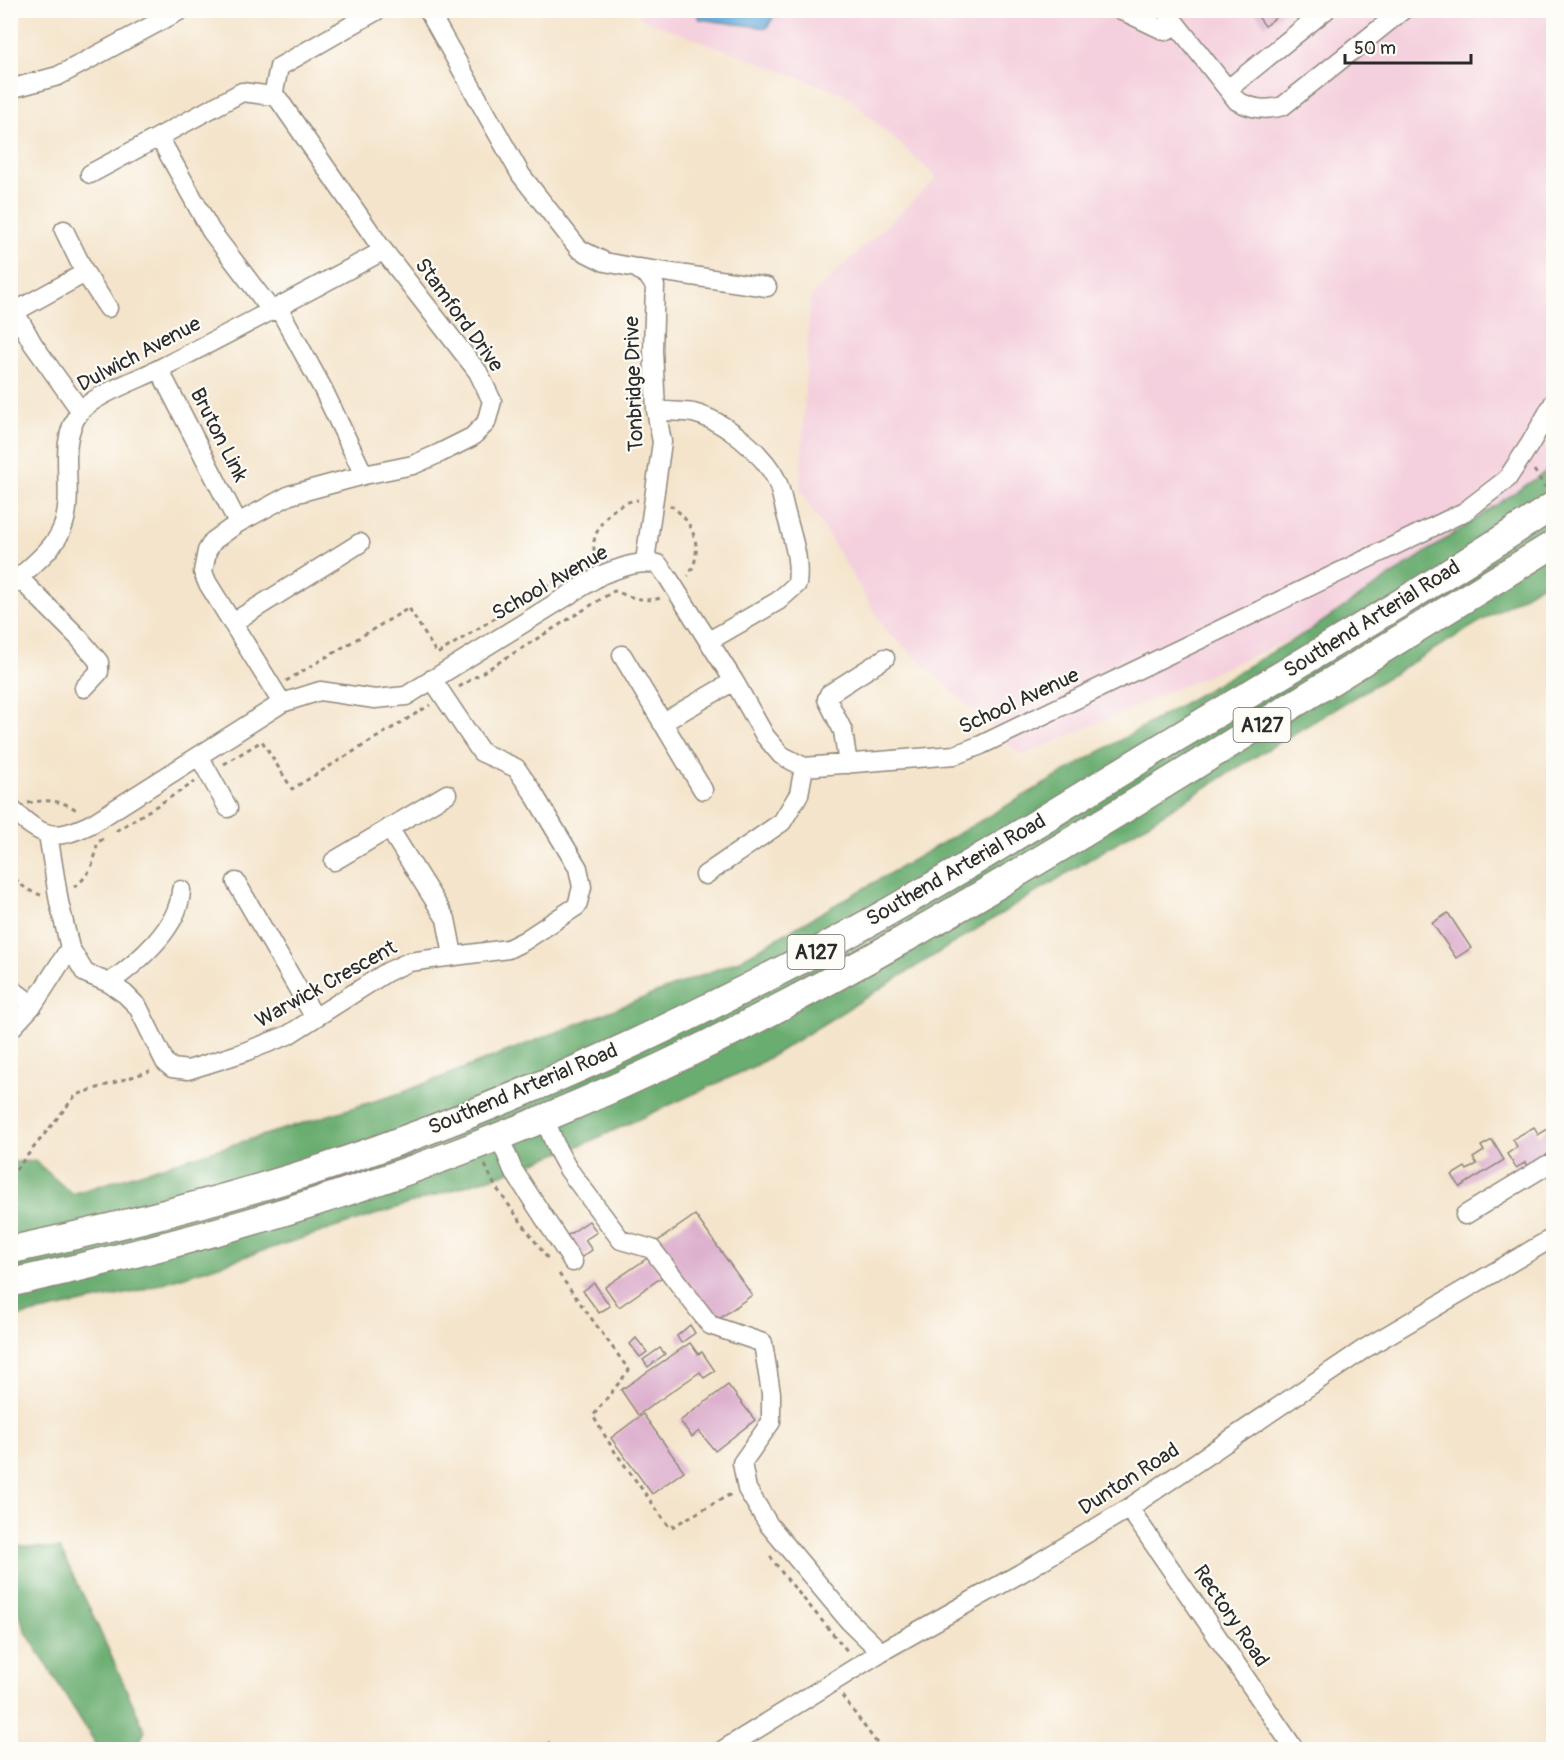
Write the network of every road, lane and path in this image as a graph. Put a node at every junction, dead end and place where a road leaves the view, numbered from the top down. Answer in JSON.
{"nodes":[{"id":1,"x":181,"y":10,"type":"edge"},
{"id":2,"x":378,"y":10,"type":"edge"},
{"id":3,"x":428,"y":10,"type":"edge"},
{"id":4,"x":1122,"y":10,"type":"edge"},
{"id":5,"x":1165,"y":10,"type":"edge"},
{"id":6,"x":1326,"y":10,"type":"edge"},
{"id":7,"x":1403,"y":10,"type":"edge"},
{"id":8,"x":1177,"y":25,"type":"junction"},
{"id":9,"x":10,"y":89,"type":"edge"},
{"id":10,"x":1228,"y":89,"type":"junction"},
{"id":11,"x":273,"y":96,"type":"junction"},
{"id":12,"x":159,"y":136,"type":"junction"},
{"id":13,"x":90,"y":174,"type":"dead end"},
{"id":14,"x":64,"y":230,"type":"dead end"},
{"id":15,"x":380,"y":246,"type":"junction"},
{"id":16,"x":636,"y":268,"type":"junction"},
{"id":17,"x":85,"y":273,"type":"junction"},
{"id":18,"x":767,"y":287,"type":"dead end"},
{"id":19,"x":108,"y":308,"type":"dead end"},
{"id":20,"x":275,"y":308,"type":"junction"},
{"id":21,"x":14,"y":316,"type":"edge"},
{"id":22,"x":159,"y":369,"type":"junction"},
{"id":23,"x":1554,"y":402,"type":"edge"},
{"id":24,"x":81,"y":410,"type":"junction"},
{"id":25,"x":656,"y":410,"type":"junction"},
{"id":26,"x":1533,"y":468,"type":"dead end"},
{"id":27,"x":364,"y":475,"type":"junction"},
{"id":28,"x":1551,"y":498,"type":"edge"},
{"id":29,"x":653,"y":499,"type":"junction"},
{"id":30,"x":238,"y":523,"type":"junction"},
{"id":31,"x":360,"y":543,"type":"dead end"},
{"id":32,"x":1554,"y":544,"type":"edge"},
{"id":33,"x":595,"y":556,"type":"junction"},
{"id":34,"x":645,"y":561,"type":"junction"},
{"id":35,"x":602,"y":575,"type":"junction"},
{"id":36,"x":14,"y":582,"type":"edge"},
{"id":37,"x":677,"y":590,"type":"junction"},
{"id":38,"x":614,"y":591,"type":"junction"},
{"id":39,"x":232,"y":623,"type":"junction"},
{"id":40,"x":709,"y":641,"type":"junction"},
{"id":41,"x":622,"y":655,"type":"dead end"},
{"id":42,"x":885,"y":658,"type":"dead end"},
{"id":43,"x":432,"y":679,"type":"junction"},
{"id":44,"x":734,"y":681,"type":"junction"},
{"id":45,"x":84,"y":688,"type":"dead end"},
{"id":46,"x":278,"y":696,"type":"junction"},
{"id":47,"x":444,"y":696,"type":"junction"},
{"id":48,"x":662,"y":723,"type":"junction"},
{"id":49,"x":199,"y":756,"type":"junction"},
{"id":50,"x":848,"y":764,"type":"junction"},
{"id":51,"x":804,"y":767,"type":"junction"},
{"id":52,"x":209,"y":773,"type":"junction"},
{"id":53,"x":703,"y":790,"type":"dead end"},
{"id":54,"x":447,"y":794,"type":"dead end"},
{"id":55,"x":228,"y":808,"type":"dead end"},
{"id":56,"x":13,"y":810,"type":"edge"},
{"id":57,"x":89,"y":825,"type":"junction"},
{"id":58,"x":389,"y":828,"type":"junction"},
{"id":59,"x":48,"y":834,"type":"junction"},
{"id":60,"x":333,"y":861,"type":"dead end"},
{"id":61,"x":10,"y":871,"type":"edge"},
{"id":62,"x":705,"y":875,"type":"dead end"},
{"id":63,"x":236,"y":882,"type":"dead end"},
{"id":64,"x":181,"y":890,"type":"dead end"},
{"id":65,"x":57,"y":893,"type":"junction"},
{"id":66,"x":70,"y":948,"type":"junction"},
{"id":67,"x":453,"y":955,"type":"junction"},
{"id":68,"x":109,"y":983,"type":"junction"},
{"id":69,"x":10,"y":988,"type":"edge"},
{"id":70,"x":33,"y":1005,"type":"junction"},
{"id":71,"x":315,"y":1018,"type":"junction"},
{"id":72,"x":10,"y":1030,"type":"edge"},
{"id":73,"x":165,"y":1062,"type":"junction"},
{"id":74,"x":544,"y":1117,"type":"junction"},
{"id":75,"x":499,"y":1136,"type":"junction"},
{"id":76,"x":481,"y":1157,"type":"dead end"},
{"id":77,"x":1554,"y":1167,"type":"edge"},
{"id":78,"x":10,"y":1177,"type":"edge"},
{"id":79,"x":1466,"y":1215,"type":"dead end"},
{"id":80,"x":1554,"y":1237,"type":"edge"},
{"id":81,"x":10,"y":1250,"type":"edge"},
{"id":82,"x":552,"y":1264,"type":"dead end"},
{"id":83,"x":566,"y":1268,"type":"joint"},
{"id":84,"x":10,"y":1283,"type":"edge"},
{"id":85,"x":736,"y":1505,"type":"dead end"},
{"id":86,"x":1129,"y":1508,"type":"junction"},
{"id":87,"x":769,"y":1555,"type":"dead end"},
{"id":88,"x":881,"y":1652,"type":"junction"},
{"id":89,"x":859,"y":1666,"type":"junction"},
{"id":90,"x":832,"y":1683,"type":"junction"},
{"id":91,"x":723,"y":1749,"type":"edge"},
{"id":92,"x":882,"y":1749,"type":"edge"},
{"id":93,"x":1295,"y":1749,"type":"edge"}],
"edges":[{"from":1,"to":9,"type":"street"},
{"from":2,"to":11,"type":"street"},
{"from":3,"to":16,"type":"street"},
{"from":4,"to":8,"type":"street"},
{"from":5,"to":8,"type":"street"},
{"from":6,"to":10,"type":"street"},
{"from":7,"to":10,"type":"street"},
{"from":8,"to":10,"type":"street"},
{"from":11,"to":12,"type":"street"},
{"from":11,"to":15,"type":"street","name":"Stamford Drive"},
{"from":12,"to":13,"type":"street"},
{"from":12,"to":20,"type":"street"},
{"from":14,"to":17,"type":"street"},
{"from":15,"to":20,"type":"street","name":"Dulwich Avenue"},
{"from":15,"to":27,"type":"street","name":"Stamford Drive"},
{"from":16,"to":18,"type":"street"},
{"from":16,"to":25,"type":"street","name":"Tonbridge Drive"},
{"from":17,"to":19,"type":"street"},
{"from":17,"to":21,"type":"street"},
{"from":20,"to":22,"type":"street","name":"Dulwich Avenue"},
{"from":20,"to":27,"type":"street"},
{"from":21,"to":24,"type":"street"},
{"from":22,"to":24,"type":"street","name":"Dulwich Avenue"},
{"from":22,"to":30,"type":"street","name":"Bruton Link"},
{"from":23,"to":50,"type":"street","name":"School Avenue"},
{"from":24,"to":36,"type":"street","name":"Dulwich Avenue"},
{"from":25,"to":29,"type":"street","name":"Tonbridge Drive"},
{"from":25,"to":40,"type":"street"},
{"from":26,"to":28,"type":"path"},
{"from":27,"to":30,"type":"street","name":"Stamford Drive"},
{"from":28,"to":81,"type":"highway","name":"Southend Arterial Road","number":"A127"},
{"from":29,"to":33,"type":"path"},
{"from":29,"to":34,"type":"street","name":"Tonbridge Drive"},
{"from":29,"to":37,"type":"path"},
{"from":30,"to":39,"type":"street","name":"Stamford Drive"},
{"from":31,"to":39,"type":"street"},
{"from":32,"to":74,"type":"highway","name":"Southend Arterial Road","number":"A127"},
{"from":33,"to":35,"type":"path"},
{"from":33,"to":46,"type":"path"},
{"from":34,"to":35,"type":"street","name":"School Avenue"},
{"from":34,"to":37,"type":"street"},
{"from":35,"to":38,"type":"path"},
{"from":35,"to":43,"type":"street","name":"School Avenue"},
{"from":36,"to":45,"type":"street","name":"Dulwich Avenue"},
{"from":37,"to":38,"type":"path"},
{"from":37,"to":40,"type":"street"},
{"from":38,"to":47,"type":"path"},
{"from":39,"to":46,"type":"street","name":"Stamford Drive"},
{"from":40,"to":44,"type":"street"},
{"from":41,"to":48,"type":"street"},
{"from":42,"to":50,"type":"street"},
{"from":43,"to":46,"type":"street","name":"School Avenue"},
{"from":43,"to":47,"type":"street","name":"Warwick Crescent"},
{"from":44,"to":48,"type":"street"},
{"from":44,"to":51,"type":"street"},
{"from":46,"to":49,"type":"street","name":"School Avenue"},
{"from":47,"to":52,"type":"path"},
{"from":47,"to":67,"type":"street","name":"Warwick Crescent"},
{"from":48,"to":53,"type":"street"},
{"from":49,"to":52,"type":"street"},
{"from":49,"to":57,"type":"street","name":"School Avenue"},
{"from":50,"to":51,"type":"street","name":"School Avenue"},
{"from":51,"to":62,"type":"street"},
{"from":52,"to":55,"type":"street"},
{"from":52,"to":65,"type":"path"},
{"from":54,"to":58,"type":"street"},
{"from":56,"to":57,"type":"path"},
{"from":56,"to":59,"type":"street"},
{"from":57,"to":59,"type":"street","name":"School Avenue"},
{"from":58,"to":60,"type":"street"},
{"from":58,"to":67,"type":"street"},
{"from":59,"to":65,"type":"street"},
{"from":61,"to":65,"type":"path"},
{"from":63,"to":71,"type":"street"},
{"from":64,"to":68,"type":"street"},
{"from":65,"to":66,"type":"street"},
{"from":66,"to":68,"type":"street"},
{"from":66,"to":70,"type":"street"},
{"from":67,"to":71,"type":"street","name":"Warwick Crescent"},
{"from":68,"to":73,"type":"street"},
{"from":69,"to":70,"type":"street"},
{"from":70,"to":72,"type":"street"},
{"from":71,"to":73,"type":"street","name":"Warwick Crescent"},
{"from":73,"to":78,"type":"path"},
{"from":74,"to":75,"type":"highway","name":"Southend Arterial Road","number":"A127"},
{"from":74,"to":88,"type":"street"},
{"from":75,"to":83,"type":"street"},
{"from":75,"to":84,"type":"highway","name":"Southend Arterial Road","number":"A127"},
{"from":76,"to":82,"type":"path"},
{"from":77,"to":79,"type":"street"},
{"from":80,"to":86,"type":"street","name":"Dunton Road"},
{"from":83,"to":85,"type":"path"},
{"from":86,"to":88,"type":"street","name":"Dunton Road"},
{"from":86,"to":93,"type":"street","name":"Rectory Road"},
{"from":87,"to":89,"type":"path"},
{"from":88,"to":89,"type":"street","name":"Dunton Road"},
{"from":89,"to":90,"type":"street","name":"Dunton Road"},
{"from":90,"to":91,"type":"street","name":"Dunton Road"},
{"from":90,"to":92,"type":"path"}]}
